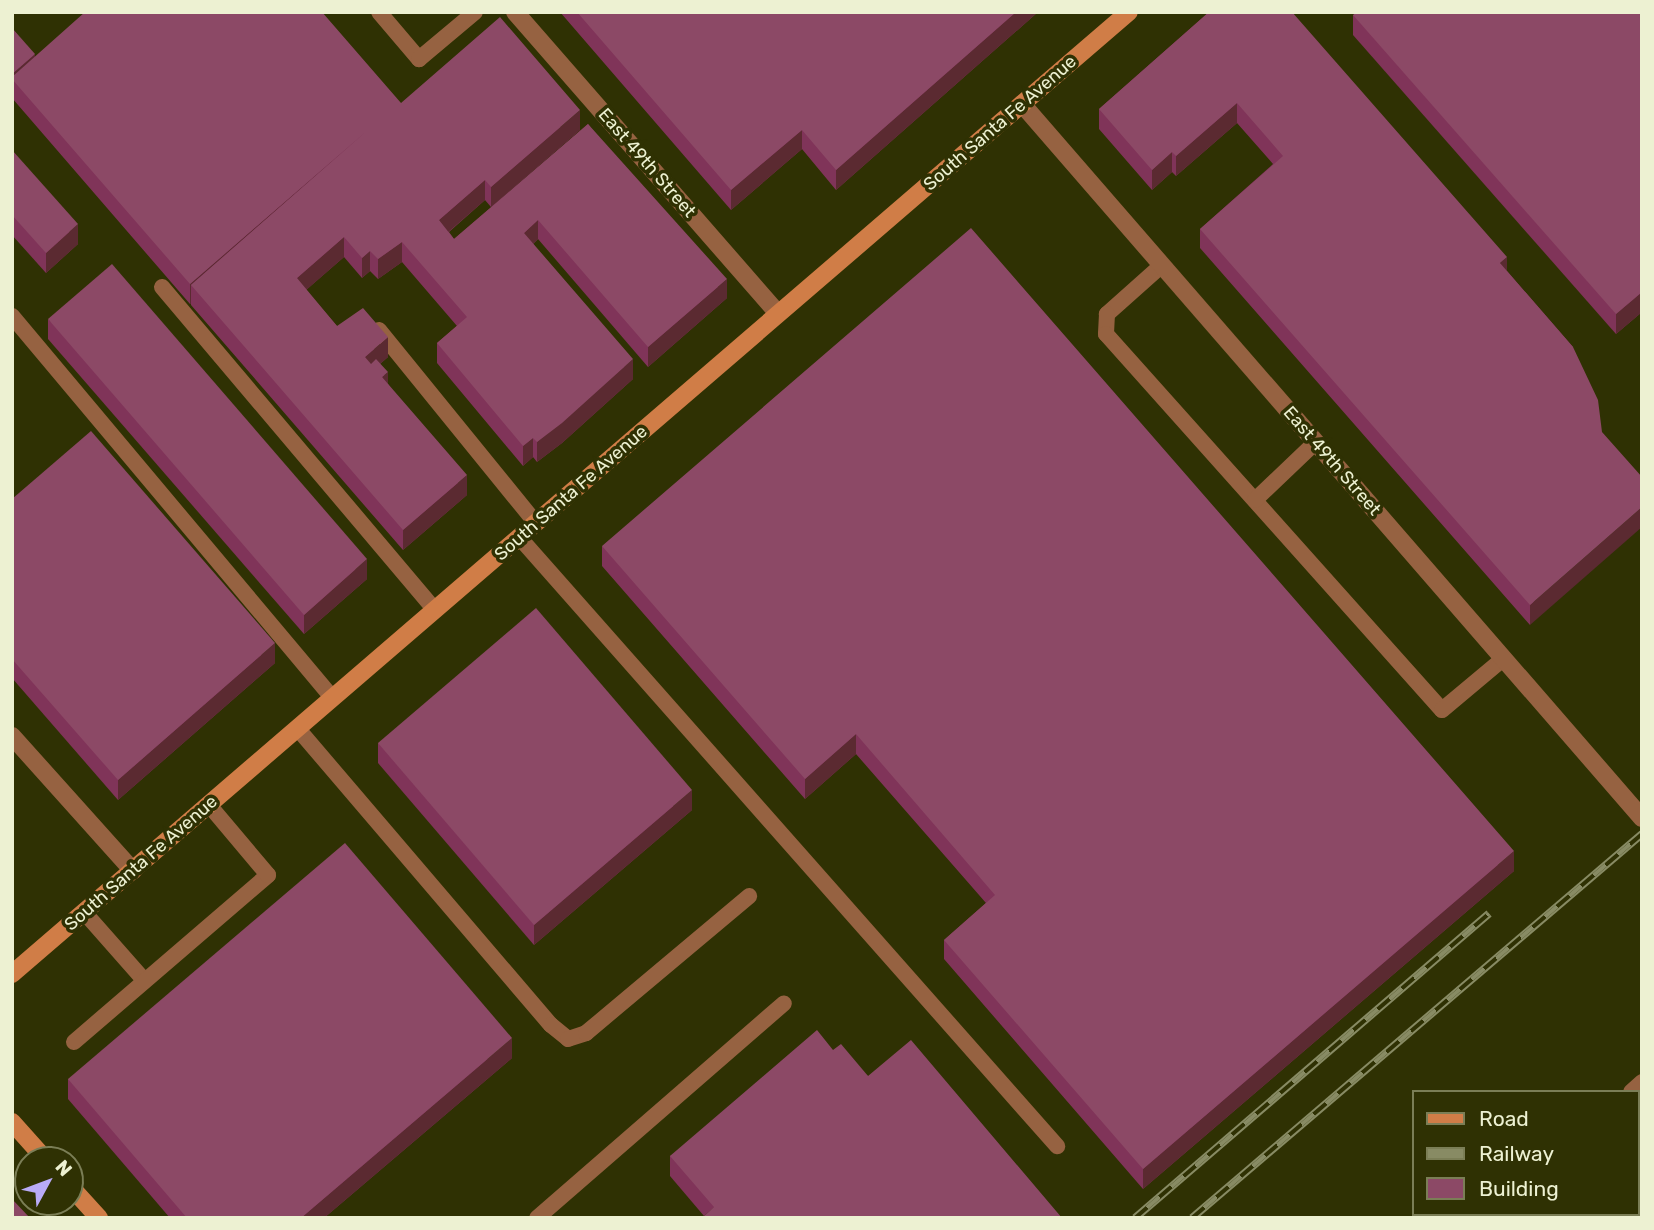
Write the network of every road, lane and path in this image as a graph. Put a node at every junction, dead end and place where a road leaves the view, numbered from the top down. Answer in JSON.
{"nodes":[{"id":1,"x":379,"y":12,"type":"edge"},
{"id":2,"x":475,"y":12,"type":"edge"},
{"id":3,"x":515,"y":12,"type":"edge"},
{"id":4,"x":1129,"y":12,"type":"edge"},
{"id":5,"x":1022,"y":104,"type":"junction"},
{"id":6,"x":1162,"y":265,"type":"junction"},
{"id":7,"x":162,"y":287,"type":"dead end"},
{"id":8,"x":778,"y":314,"type":"junction"},
{"id":9,"x":12,"y":316,"type":"edge"},
{"id":10,"x":380,"y":330,"type":"edge"},
{"id":11,"x":1316,"y":442,"type":"junction"},
{"id":12,"x":1255,"y":500,"type":"junction"},
{"id":13,"x":536,"y":523,"type":"junction"},
{"id":14,"x":519,"y":537,"type":"junction"},
{"id":15,"x":435,"y":610,"type":"junction"},
{"id":16,"x":1503,"y":659,"type":"junction"},
{"id":17,"x":332,"y":698,"type":"junction"},
{"id":18,"x":298,"y":729,"type":"junction"},
{"id":19,"x":12,"y":736,"type":"edge"},
{"id":20,"x":209,"y":805,"type":"junction"},
{"id":21,"x":1642,"y":818,"type":"edge"},
{"id":22,"x":133,"y":871,"type":"junction"},
{"id":23,"x":749,"y":897,"type":"dead end"},
{"id":24,"x":84,"y":912,"type":"junction"},
{"id":25,"x":12,"y":974,"type":"edge"},
{"id":26,"x":144,"y":980,"type":"junction"},
{"id":27,"x":784,"y":1003,"type":"dead end"},
{"id":28,"x":74,"y":1042,"type":"dead end"},
{"id":29,"x":12,"y":1122,"type":"edge"},
{"id":30,"x":34,"y":1146,"type":"edge"},
{"id":31,"x":1057,"y":1146,"type":"dead end"},
{"id":32,"x":84,"y":1201,"type":"edge"},
{"id":33,"x":99,"y":1218,"type":"edge"},
{"id":34,"x":537,"y":1218,"type":"edge"}],
"edges":[{"from":1,"to":2,"type":"lane"},
{"from":3,"to":8,"type":"street","name":"East 49th Street"},
{"from":4,"to":5,"type":"main road","name":"South Santa Fe Avenue"},
{"from":5,"to":6,"type":"street","name":"East 49th Street"},
{"from":5,"to":8,"type":"main road","name":"South Santa Fe Avenue"},
{"from":6,"to":11,"type":"street","name":"East 49th Street"},
{"from":6,"to":12,"type":"lane"},
{"from":7,"to":15,"type":"lane"},
{"from":8,"to":13,"type":"main road","name":"South Santa Fe Avenue"},
{"from":9,"to":17,"type":"lane"},
{"from":10,"to":13,"type":"lane"},
{"from":11,"to":12,"type":"lane"},
{"from":11,"to":16,"type":"street","name":"East 49th Street"},
{"from":12,"to":16,"type":"lane"},
{"from":13,"to":14,"type":"main road","name":"South Santa Fe Avenue"},
{"from":14,"to":15,"type":"main road","name":"South Santa Fe Avenue"},
{"from":14,"to":31,"type":"lane"},
{"from":15,"to":17,"type":"main road","name":"South Santa Fe Avenue"},
{"from":16,"to":21,"type":"street","name":"East 49th Street"},
{"from":17,"to":18,"type":"main road","name":"South Santa Fe Avenue"},
{"from":18,"to":20,"type":"main road","name":"South Santa Fe Avenue"},
{"from":18,"to":23,"type":"lane"},
{"from":19,"to":22,"type":"street"},
{"from":20,"to":22,"type":"main road","name":"South Santa Fe Avenue"},
{"from":20,"to":26,"type":"lane"},
{"from":22,"to":24,"type":"main road","name":"South Santa Fe Avenue"},
{"from":24,"to":25,"type":"main road","name":"South Santa Fe Avenue"},
{"from":24,"to":26,"type":"lane"},
{"from":26,"to":28,"type":"lane"},
{"from":27,"to":34,"type":"lane"},
{"from":29,"to":30,"type":"main road"},
{"from":32,"to":33,"type":"main road"}]}
